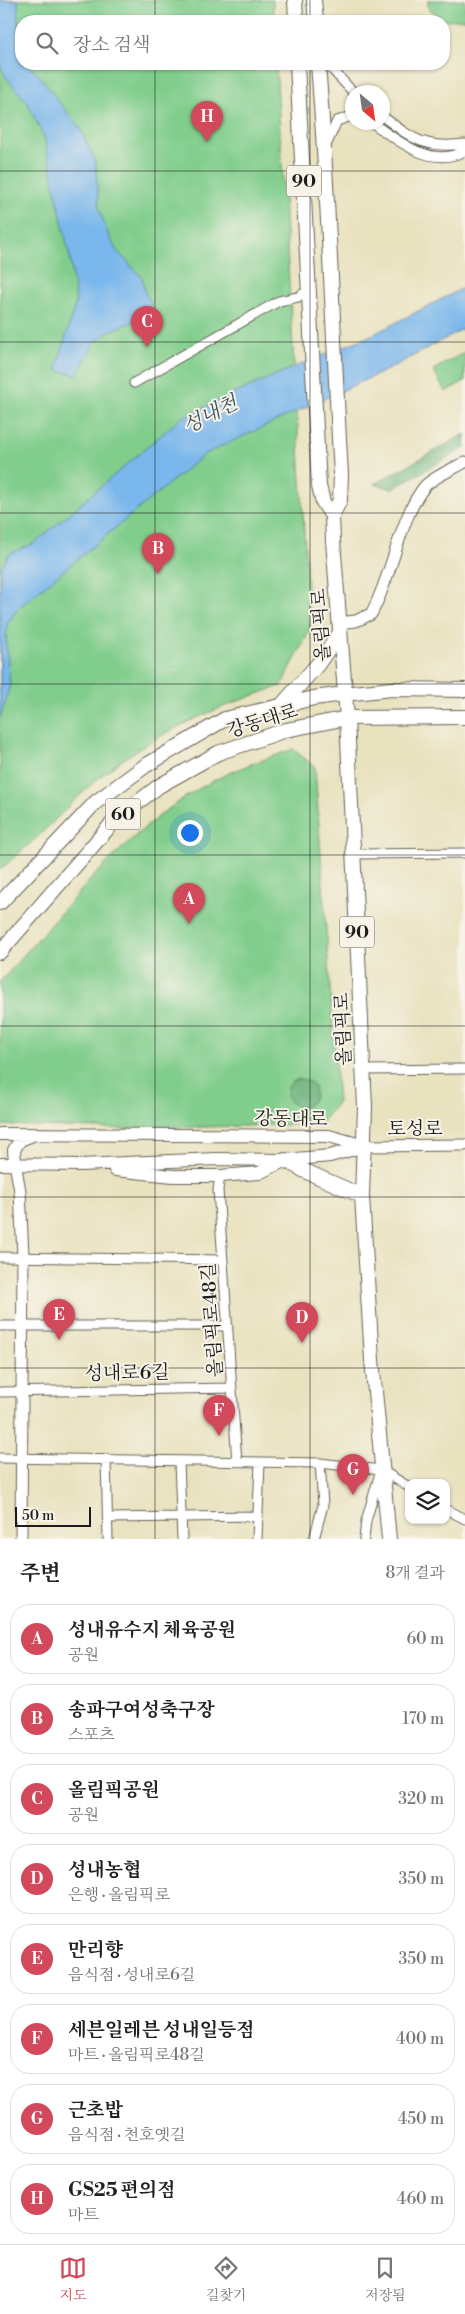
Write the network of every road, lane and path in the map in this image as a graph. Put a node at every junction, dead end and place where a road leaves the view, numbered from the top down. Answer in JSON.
{"nodes":[{"id":1,"x":295,"y":0,"type":"edge"},
{"id":2,"x":314,"y":0,"type":"edge"},
{"id":3,"x":296,"y":15,"type":"edge"},
{"id":4,"x":315,"y":15,"type":"edge"},
{"id":5,"x":298,"y":70,"type":"edge"},
{"id":6,"x":318,"y":70,"type":"edge"},
{"id":7,"x":333,"y":70,"type":"edge"},
{"id":8,"x":346,"y":85,"type":"edge"},
{"id":9,"x":345,"y":118,"type":"edge"},
{"id":10,"x":390,"y":122,"type":"edge"},
{"id":11,"x":382,"y":130,"type":"edge"},
{"id":12,"x":465,"y":144,"type":"edge"},
{"id":13,"x":325,"y":148,"type":"junction"},
{"id":14,"x":465,"y":151,"type":"edge"},
{"id":15,"x":309,"y":294,"type":"junction"},
{"id":16,"x":134,"y":384,"type":"dead end"},
{"id":17,"x":465,"y":462,"type":"edge"},
{"id":18,"x":332,"y":516,"type":"junction"},
{"id":19,"x":338,"y":628,"type":"junction"},
{"id":20,"x":465,"y":690,"type":"edge"},
{"id":21,"x":344,"y":694,"type":"junction"},
{"id":22,"x":281,"y":706,"type":"junction"},
{"id":23,"x":346,"y":718,"type":"junction"},
{"id":24,"x":465,"y":718,"type":"edge"},
{"id":25,"x":465,"y":853,"type":"edge"},
{"id":26,"x":354,"y":854,"type":"junction"},
{"id":27,"x":0,"y":902,"type":"edge"},
{"id":28,"x":0,"y":952,"type":"edge"},
{"id":29,"x":362,"y":1070,"type":"junction"},
{"id":30,"x":465,"y":1070,"type":"edge"},
{"id":31,"x":0,"y":1134,"type":"edge"},
{"id":32,"x":36,"y":1135,"type":"junction"},
{"id":33,"x":465,"y":1145,"type":"edge"},
{"id":34,"x":364,"y":1146,"type":"junction"},
{"id":35,"x":285,"y":1160,"type":"junction"},
{"id":36,"x":14,"y":1163,"type":"junction"},
{"id":37,"x":0,"y":1164,"type":"edge"},
{"id":38,"x":80,"y":1165,"type":"junction"},
{"id":39,"x":220,"y":1176,"type":"junction"},
{"id":40,"x":362,"y":1196,"type":"junction"},
{"id":41,"x":0,"y":1256,"type":"edge"},
{"id":42,"x":23,"y":1256,"type":"junction"},
{"id":43,"x":223,"y":1260,"type":"junction"},
{"id":44,"x":0,"y":1326,"type":"edge"},
{"id":45,"x":22,"y":1326,"type":"junction"},
{"id":46,"x":228,"y":1326,"type":"junction"},
{"id":47,"x":232,"y":1388,"type":"junction"},
{"id":48,"x":0,"y":1392,"type":"edge"},
{"id":49,"x":22,"y":1392,"type":"junction"},
{"id":50,"x":0,"y":1458,"type":"edge"},
{"id":51,"x":21,"y":1458,"type":"junction"},
{"id":52,"x":106,"y":1459,"type":"junction"},
{"id":53,"x":179,"y":1461,"type":"junction"},
{"id":54,"x":237,"y":1462,"type":"junction"},
{"id":55,"x":260,"y":1462,"type":"junction"},
{"id":56,"x":320,"y":1463,"type":"junction"},
{"id":57,"x":381,"y":1470,"type":"junction"},
{"id":58,"x":405,"y":1485,"type":"edge"},
{"id":59,"x":450,"y":1511,"type":"edge"},
{"id":60,"x":258,"y":1516,"type":"junction"},
{"id":61,"x":108,"y":1518,"type":"junction"},
{"id":62,"x":181,"y":1518,"type":"junction"},
{"id":63,"x":465,"y":1519,"type":"edge"},
{"id":64,"x":21,"y":1539,"type":"edge"},
{"id":65,"x":108,"y":1539,"type":"edge"},
{"id":66,"x":182,"y":1539,"type":"edge"},
{"id":67,"x":257,"y":1539,"type":"edge"},
{"id":68,"x":314,"y":1539,"type":"edge"},
{"id":69,"x":364,"y":1539,"type":"edge"},
{"id":70,"x":390,"y":1539,"type":"edge"}],
"edges":[{"from":1,"to":3,"type":"main road"},
{"from":2,"to":4,"type":"main road"},
{"from":5,"to":15,"type":"main road","name":"올림픽로","number":"90"},
{"from":6,"to":13,"type":"main road","name":"올림픽로","number":"90"},
{"from":7,"to":8,"type":"street"},
{"from":9,"to":13,"type":"street"},
{"from":10,"to":12,"type":"street"},
{"from":11,"to":14,"type":"street"},
{"from":13,"to":18,"type":"main road","name":"올림픽로","number":"90"},
{"from":15,"to":16,"type":"street"},
{"from":15,"to":18,"type":"main road","name":"올림픽로","number":"90"},
{"from":17,"to":19,"type":"street"},
{"from":18,"to":19,"type":"main road","name":"올림픽로","number":"90"},
{"from":19,"to":21,"type":"main road","name":"올림픽로","number":"90"},
{"from":19,"to":22,"type":"main road"},
{"from":20,"to":21,"type":"main road","name":"강동대로","number":"60"},
{"from":21,"to":22,"type":"main road","name":"강동대로","number":"60"},
{"from":21,"to":23,"type":"main road","name":"올림픽로","number":"90"},
{"from":22,"to":27,"type":"main road","name":"강동대로","number":"60"},
{"from":23,"to":24,"type":"main road","name":"강동대로","number":"60"},
{"from":23,"to":26,"type":"main road","name":"올림픽로","number":"90"},
{"from":23,"to":28,"type":"main road","name":"강동대로","number":"60"},
{"from":25,"to":26,"type":"street"},
{"from":26,"to":29,"type":"main road","name":"올림픽로","number":"90"},
{"from":29,"to":30,"type":"street"},
{"from":29,"to":34,"type":"main road","name":"올림픽로","number":"90"},
{"from":31,"to":32,"type":"main road","name":"강동대로"},
{"from":32,"to":34,"type":"main road","name":"강동대로"},
{"from":32,"to":36,"type":"main road"},
{"from":33,"to":34,"type":"street","name":"토성로"},
{"from":34,"to":35,"type":"main road","name":"강동대로"},
{"from":34,"to":40,"type":"main road","name":"올림픽로","number":"90"},
{"from":35,"to":38,"type":"main road","name":"강동대로"},
{"from":35,"to":39,"type":"main road"},
{"from":35,"to":40,"type":"main road"},
{"from":36,"to":37,"type":"main road","name":"강동대로"},
{"from":36,"to":38,"type":"main road","name":"강동대로"},
{"from":36,"to":42,"type":"street"},
{"from":38,"to":39,"type":"main road"},
{"from":39,"to":43,"type":"street","name":"올림픽로48길"},
{"from":40,"to":57,"type":"main road","name":"올림픽로","number":"90"},
{"from":41,"to":42,"type":"street"},
{"from":42,"to":43,"type":"street"},
{"from":42,"to":45,"type":"street"},
{"from":43,"to":46,"type":"street","name":"올림픽로48길"},
{"from":44,"to":45,"type":"street"},
{"from":45,"to":46,"type":"street"},
{"from":45,"to":49,"type":"street"},
{"from":46,"to":47,"type":"street","name":"올림픽로48길"},
{"from":47,"to":49,"type":"street","name":"성내로6길"},
{"from":47,"to":54,"type":"street","name":"올림픽로48길"},
{"from":48,"to":49,"type":"street","name":"성내로6길"},
{"from":49,"to":51,"type":"street"},
{"from":50,"to":51,"type":"street"},
{"from":51,"to":52,"type":"street"},
{"from":51,"to":64,"type":"street"},
{"from":52,"to":53,"type":"street"},
{"from":52,"to":61,"type":"street"},
{"from":53,"to":54,"type":"street"},
{"from":53,"to":62,"type":"street"},
{"from":54,"to":55,"type":"street"},
{"from":55,"to":56,"type":"street"},
{"from":55,"to":60,"type":"street"},
{"from":56,"to":57,"type":"street"},
{"from":56,"to":68,"type":"street"},
{"from":57,"to":58,"type":"street"},
{"from":57,"to":69,"type":"street"},
{"from":57,"to":70,"type":"main road","name":"올림픽로","number":"90"},
{"from":59,"to":63,"type":"street"},
{"from":60,"to":62,"type":"street"},
{"from":60,"to":67,"type":"street"},
{"from":61,"to":62,"type":"street"},
{"from":61,"to":65,"type":"street"},
{"from":62,"to":66,"type":"street"}]}
